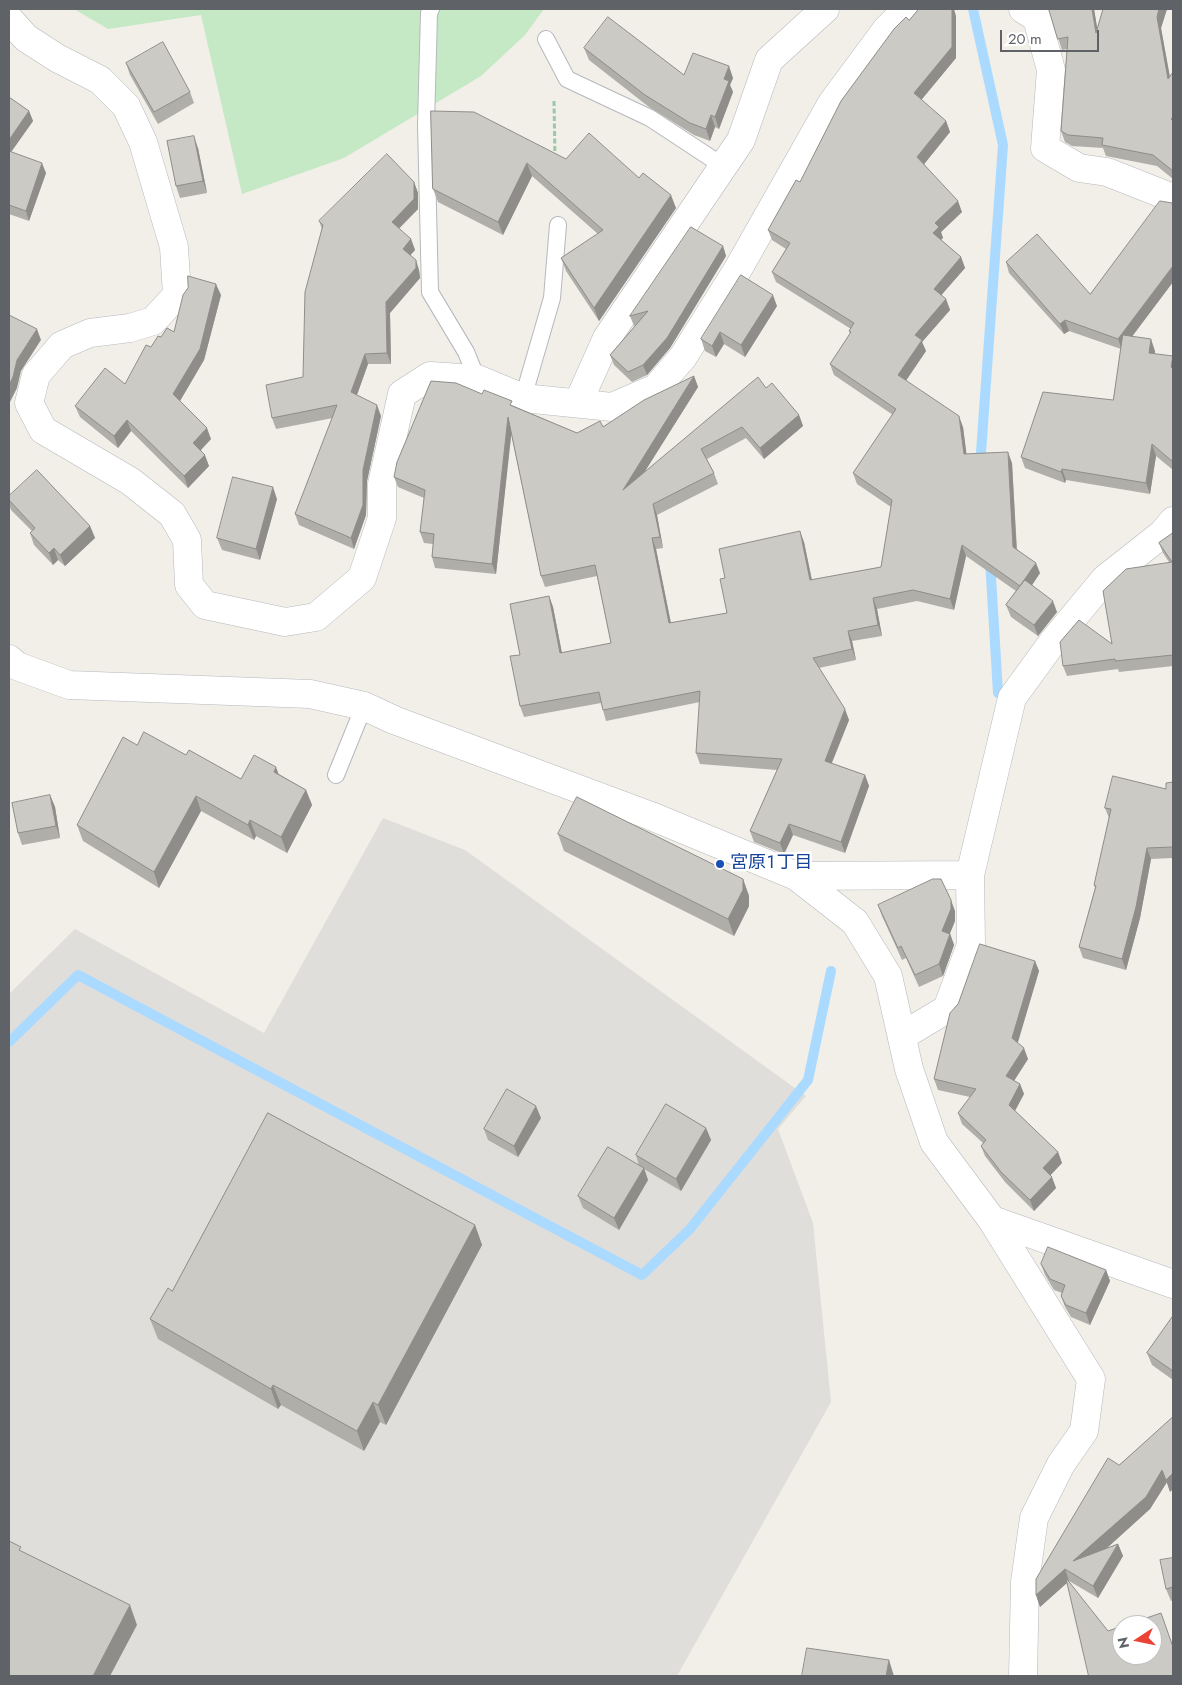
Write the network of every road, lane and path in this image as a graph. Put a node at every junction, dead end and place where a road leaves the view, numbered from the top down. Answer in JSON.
{"nodes":[{"id":1,"x":431,"y":9,"type":"edge"},
{"id":2,"x":825,"y":9,"type":"edge"},
{"id":3,"x":907,"y":9,"type":"edge"},
{"id":4,"x":1023,"y":9,"type":"edge"},
{"id":5,"x":9,"y":18,"type":"edge"},
{"id":6,"x":546,"y":39,"type":"dead end"},
{"id":7,"x":553,"y":96,"type":"dead end"},
{"id":8,"x":555,"y":164,"type":"edge"},
{"id":9,"x":723,"y":166,"type":"junction"},
{"id":10,"x":1173,"y":198,"type":"edge"},
{"id":11,"x":558,"y":225,"type":"dead end"},
{"id":12,"x":477,"y":379,"type":"junction"},
{"id":13,"x":523,"y":398,"type":"junction"},
{"id":14,"x":578,"y":403,"type":"junction"},
{"id":15,"x":1173,"y":521,"type":"edge"},
{"id":16,"x":9,"y":659,"type":"edge"},
{"id":17,"x":364,"y":706,"type":"junction"},
{"id":18,"x":336,"y":775,"type":"dead end"},
{"id":19,"x":970,"y":875,"type":"junction"},
{"id":20,"x":796,"y":876,"type":"junction"},
{"id":21,"x":902,"y":1036,"type":"junction"},
{"id":22,"x":992,"y":1220,"type":"junction"},
{"id":23,"x":1173,"y":1284,"type":"edge"},
{"id":24,"x":1023,"y":1676,"type":"edge"}],
"edges":[{"from":1,"to":12,"type":"lane"},
{"from":2,"to":9,"type":"street"},
{"from":3,"to":14,"type":"street"},
{"from":4,"to":10,"type":"street"},
{"from":5,"to":12,"type":"street"},
{"from":6,"to":9,"type":"lane"},
{"from":7,"to":8,"type":"path"},
{"from":9,"to":14,"type":"street"},
{"from":11,"to":13,"type":"lane"},
{"from":12,"to":13,"type":"street"},
{"from":13,"to":14,"type":"street"},
{"from":15,"to":19,"type":"street"},
{"from":16,"to":17,"type":"street"},
{"from":17,"to":18,"type":"lane"},
{"from":17,"to":20,"type":"street"},
{"from":19,"to":20,"type":"street"},
{"from":19,"to":21,"type":"street"},
{"from":20,"to":21,"type":"street"},
{"from":21,"to":22,"type":"street"},
{"from":22,"to":23,"type":"street"},
{"from":22,"to":24,"type":"street"}]}
